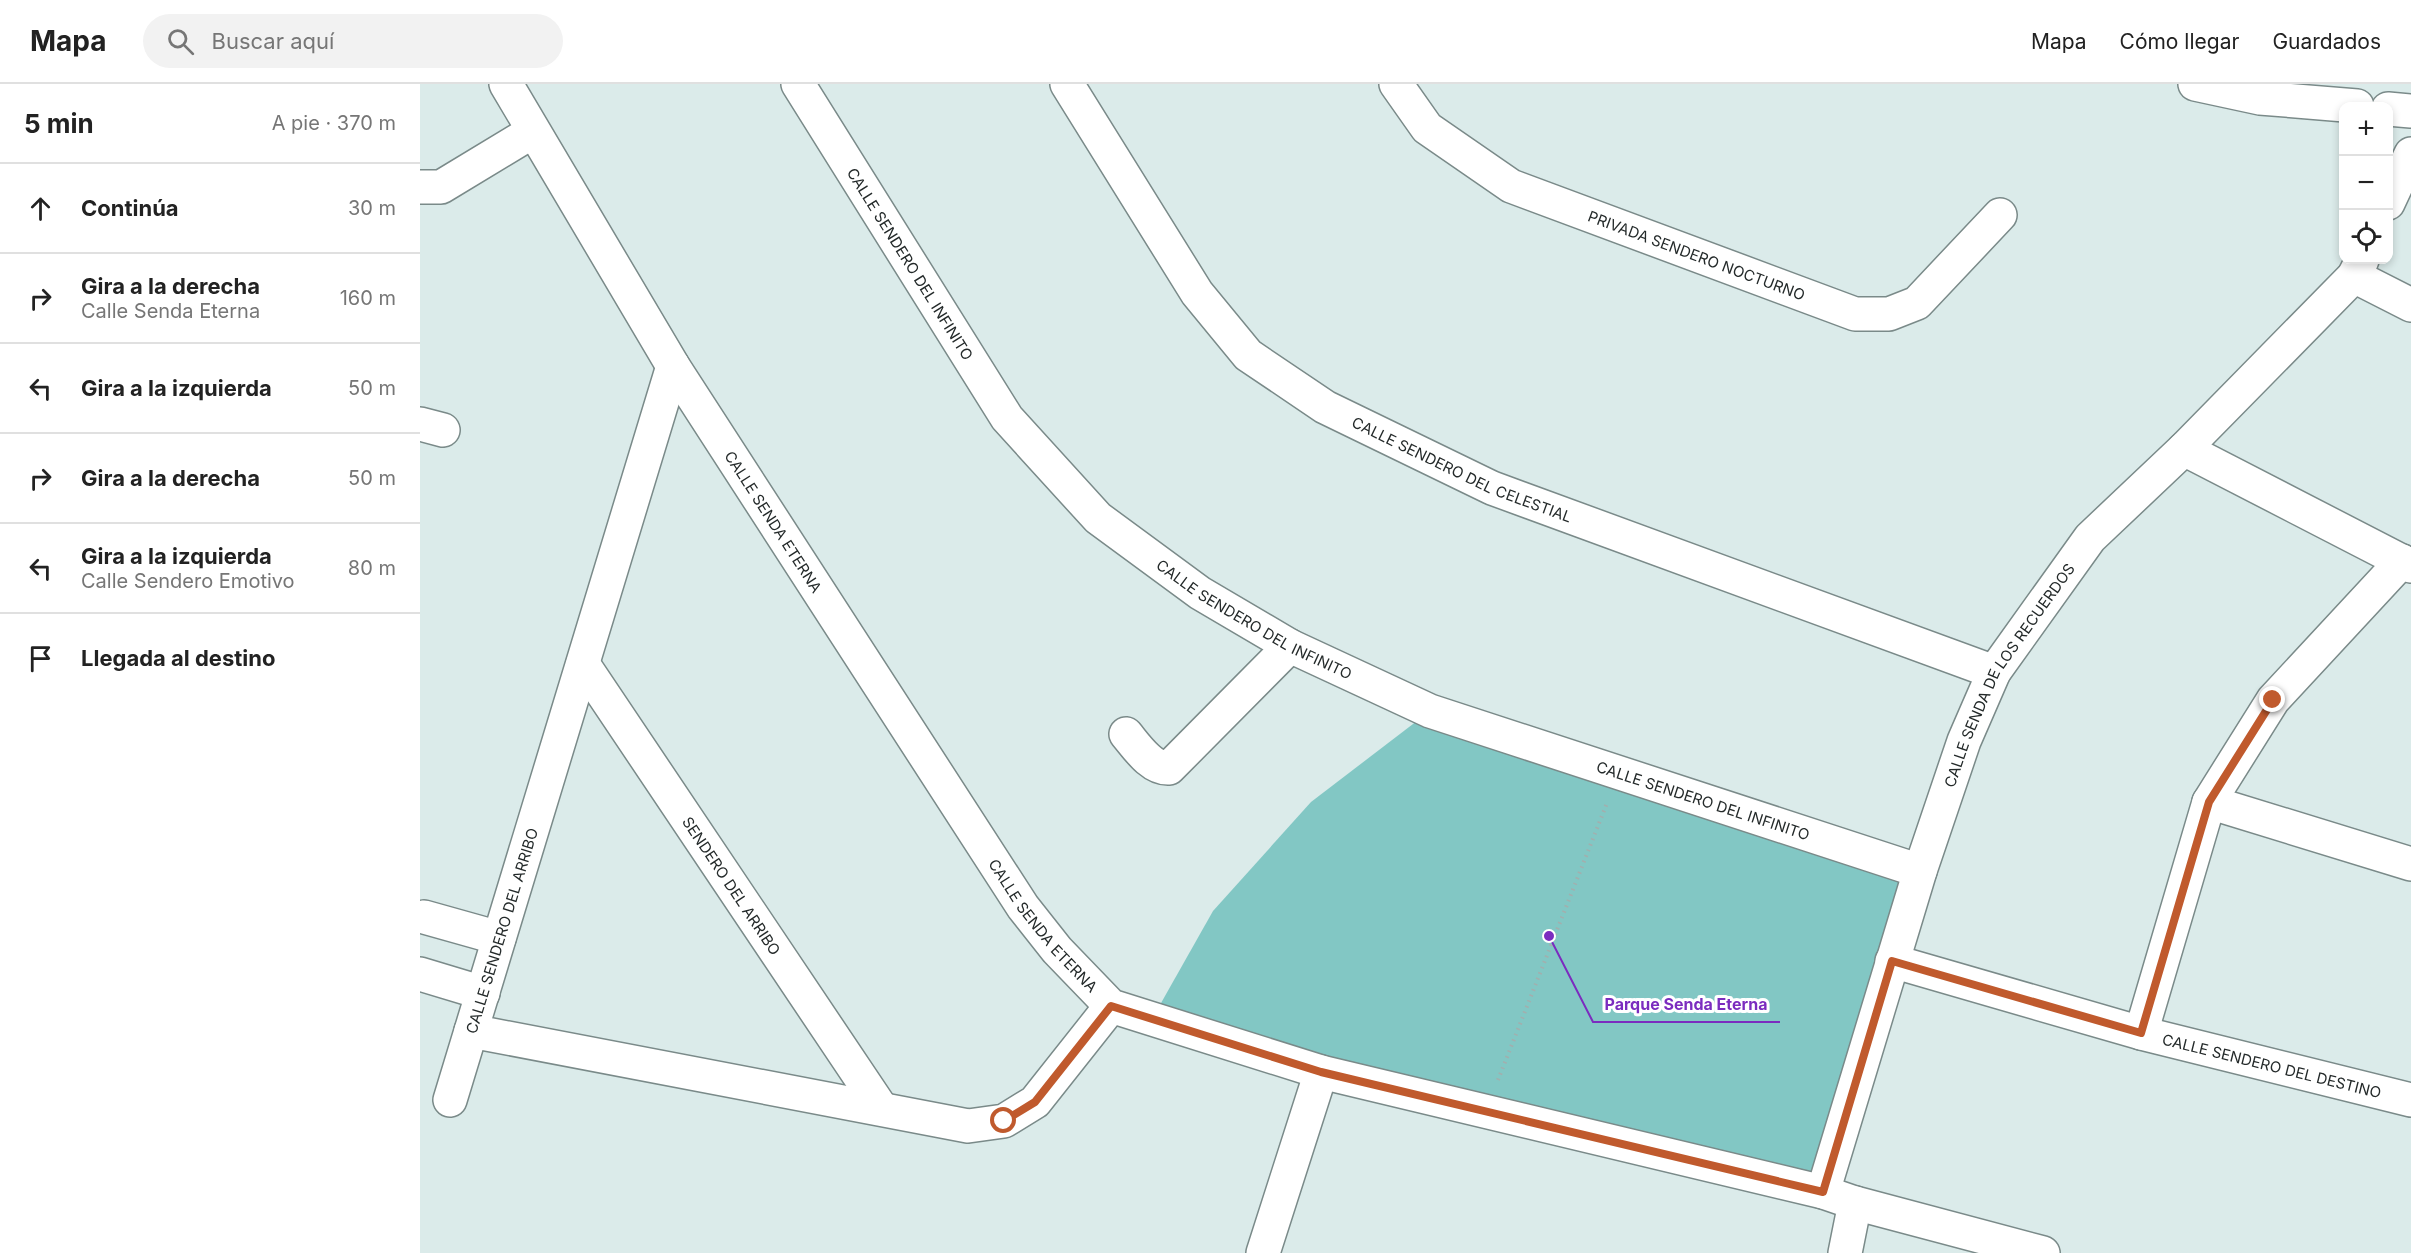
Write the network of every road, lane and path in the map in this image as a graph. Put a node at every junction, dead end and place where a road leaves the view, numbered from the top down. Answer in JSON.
{"nodes":[{"id":1,"x":506,"y":84,"type":"edge"},
{"id":2,"x":798,"y":84,"type":"edge"},
{"id":3,"x":1067,"y":84,"type":"edge"},
{"id":4,"x":1395,"y":84,"type":"edge"},
{"id":5,"x":2195,"y":84,"type":"edge"},
{"id":6,"x":2339,"y":105,"type":"edge"},
{"id":7,"x":2393,"y":109,"type":"edge"},
{"id":8,"x":2411,"y":111,"type":"edge"},
{"id":9,"x":532,"y":132,"type":"junction"},
{"id":10,"x":2411,"y":154,"type":"edge"},
{"id":11,"x":420,"y":187,"type":"edge"},
{"id":12,"x":2393,"y":192,"type":"edge"},
{"id":13,"x":2000,"y":215,"type":"dead end"},
{"id":14,"x":2358,"y":268,"type":"edge"},
{"id":15,"x":2411,"y":305,"type":"edge"},
{"id":16,"x":673,"y":366,"type":"junction"},
{"id":17,"x":2184,"y":449,"type":"junction"},
{"id":18,"x":2406,"y":564,"type":"edge"},
{"id":19,"x":1290,"y":646,"type":"junction"},
{"id":20,"x":583,"y":664,"type":"junction"},
{"id":21,"x":1994,"y":672,"type":"junction"},
{"id":22,"x":1126,"y":734,"type":"dead end"},
{"id":23,"x":1619,"y":773,"type":"junction"},
{"id":24,"x":2209,"y":802,"type":"junction"},
{"id":25,"x":2411,"y":864,"type":"edge"},
{"id":26,"x":1920,"y":871,"type":"junction"},
{"id":27,"x":421,"y":918,"type":"edge"},
{"id":28,"x":500,"y":938,"type":"junction"},
{"id":29,"x":1892,"y":961,"type":"junction"},
{"id":30,"x":420,"y":974,"type":"edge"},
{"id":31,"x":483,"y":993,"type":"junction"},
{"id":32,"x":1111,"y":1006,"type":"junction"},
{"id":33,"x":471,"y":1031,"type":"junction"},
{"id":34,"x":2141,"y":1033,"type":"junction"},
{"id":35,"x":1321,"y":1072,"type":"junction"},
{"id":36,"x":450,"y":1100,"type":"dead end"},
{"id":37,"x":2411,"y":1100,"type":"edge"},
{"id":38,"x":881,"y":1108,"type":"junction"},
{"id":39,"x":1486,"y":1112,"type":"junction"},
{"id":40,"x":1823,"y":1192,"type":"junction"},
{"id":41,"x":1855,"y":1203,"type":"junction"},
{"id":42,"x":1263,"y":1253,"type":"edge"},
{"id":43,"x":1845,"y":1253,"type":"edge"},
{"id":44,"x":2043,"y":1253,"type":"edge"}],
"edges":[{"from":1,"to":9,"type":"street","name":"CALLE SENDA ETERNA"},
{"from":2,"to":19,"type":"street","name":"CALLE SENDERO DEL INFINITO"},
{"from":3,"to":21,"type":"street","name":"CALLE SENDERO DEL CELESTIAL"},
{"from":4,"to":13,"type":"street","name":"PRIVADA SENDERO NOCTURNO"},
{"from":5,"to":6,"type":"street"},
{"from":7,"to":8,"type":"street"},
{"from":9,"to":11,"type":"street"},
{"from":9,"to":16,"type":"street","name":"CALLE SENDA ETERNA"},
{"from":10,"to":12,"type":"street"},
{"from":14,"to":15,"type":"street"},
{"from":14,"to":17,"type":"street","name":"CALLE SENDA DE LOS RECUERDOS"},
{"from":16,"to":20,"type":"street","name":"CALLE SENDERO DEL ARRIBO"},
{"from":16,"to":32,"type":"street","name":"CALLE SENDA ETERNA"},
{"from":17,"to":18,"type":"street"},
{"from":17,"to":21,"type":"street","name":"CALLE SENDA DE LOS RECUERDOS"},
{"from":18,"to":24,"type":"street"},
{"from":19,"to":22,"type":"street"},
{"from":19,"to":23,"type":"street","name":"CALLE SENDERO DEL INFINITO"},
{"from":20,"to":28,"type":"street","name":"CALLE SENDERO DEL ARRIBO"},
{"from":20,"to":38,"type":"street","name":"SENDERO DEL ARRIBO"},
{"from":21,"to":26,"type":"street","name":"CALLE SENDA DE LOS RECUERDOS"},
{"from":23,"to":26,"type":"street","name":"CALLE SENDERO DEL INFINITO"},
{"from":23,"to":39,"type":"path"},
{"from":24,"to":25,"type":"street"},
{"from":24,"to":34,"type":"street"},
{"from":26,"to":29,"type":"street","name":"CALLE SENDA DE LOS RECUERDOS"},
{"from":27,"to":28,"type":"street"},
{"from":28,"to":31,"type":"street","name":"CALLE SENDERO DEL ARRIBO"},
{"from":29,"to":34,"type":"street","name":"CALLE SENDERO DEL DESTINO"},
{"from":29,"to":40,"type":"street","name":"CALLE SENDA DE LOS RECUERDOS"},
{"from":30,"to":31,"type":"street"},
{"from":31,"to":33,"type":"street","name":"CALLE SENDERO DEL ARRIBO"},
{"from":32,"to":35,"type":"street","name":"CALLE SENDA ETERNA"},
{"from":32,"to":38,"type":"street","name":"CALLE SENDERO DEL ARRIBO"},
{"from":33,"to":36,"type":"street"},
{"from":33,"to":38,"type":"street","name":"CALLE SENDERO DEL ARRIBO"},
{"from":34,"to":37,"type":"street","name":"CALLE SENDERO DEL DESTINO"},
{"from":35,"to":39,"type":"street","name":"CALLE SENDA ETERNA"},
{"from":35,"to":42,"type":"street"},
{"from":39,"to":40,"type":"street","name":"CALLE SENDA ETERNA"},
{"from":40,"to":41,"type":"street","name":"CALLE SENDA ETERNA"},
{"from":41,"to":43,"type":"street"},
{"from":41,"to":44,"type":"street","name":"CALLE SENDA ETERNA"}]}
